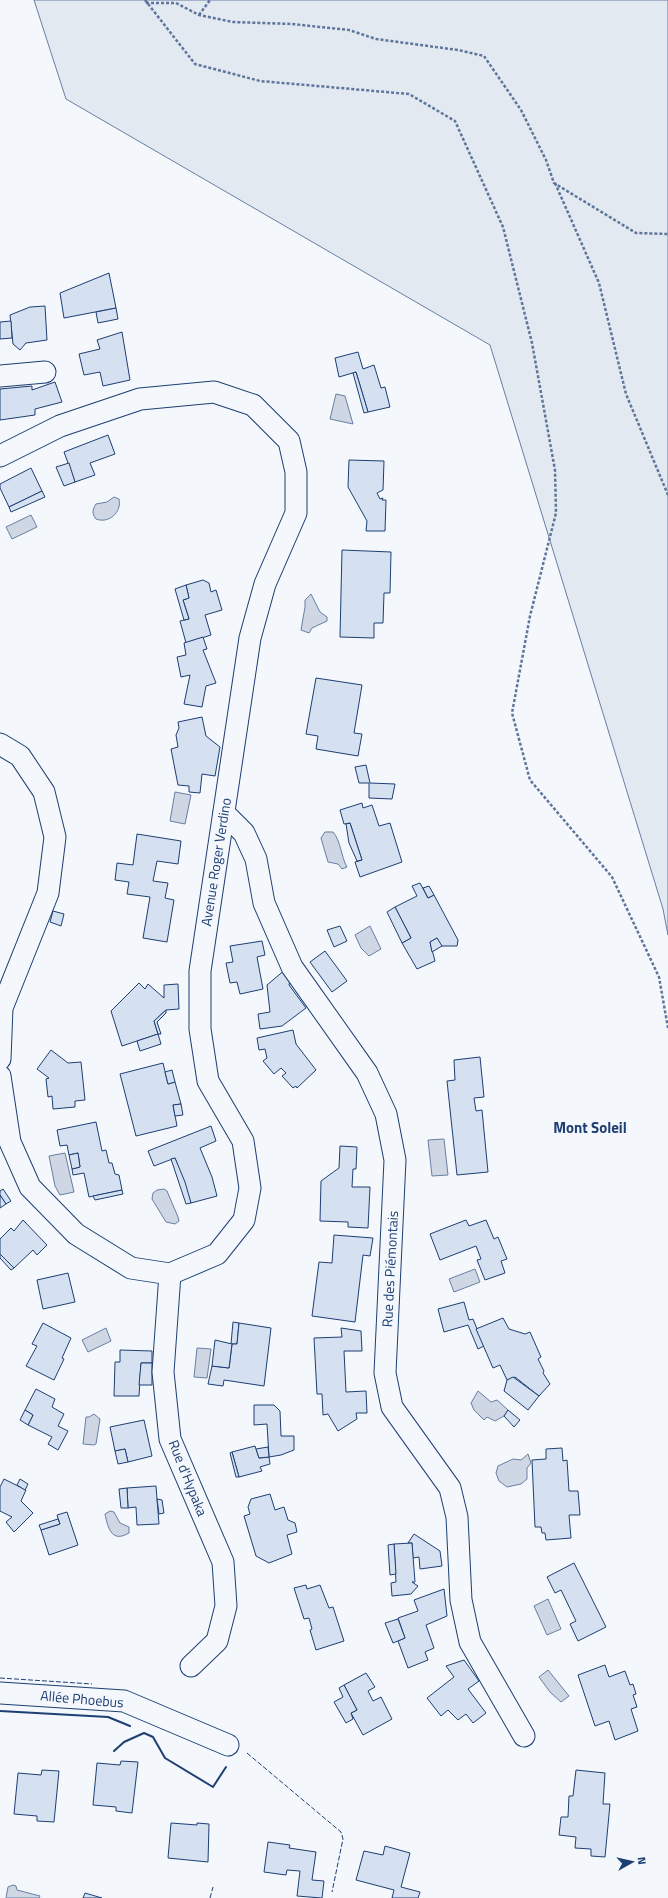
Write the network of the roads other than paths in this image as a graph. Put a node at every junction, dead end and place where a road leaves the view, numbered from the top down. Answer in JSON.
{"nodes":[{"id":1,"x":45,"y":372,"type":"dead end"},
{"id":2,"x":0,"y":376,"type":"edge"},
{"id":3,"x":0,"y":456,"type":"edge"},
{"id":4,"x":0,"y":744,"type":"edge"},
{"id":5,"x":224,"y":813,"type":"junction"},
{"id":6,"x":1,"y":1010,"type":"edge"},
{"id":7,"x":0,"y":1059,"type":"edge"},
{"id":8,"x":0,"y":1076,"type":"edge"},
{"id":9,"x":170,"y":1274,"type":"junction"},
{"id":10,"x":191,"y":1666,"type":"dead end"},
{"id":11,"x":0,"y":1692,"type":"edge"},
{"id":12,"x":524,"y":1736,"type":"dead end"},
{"id":13,"x":228,"y":1745,"type":"dead end"}],
"edges":[{"from":1,"to":2,"type":"street"},
{"from":3,"to":5,"type":"street","name":"Avenue Roger Verdino"},
{"from":4,"to":6,"type":"street"},
{"from":5,"to":9,"type":"street","name":"Avenue Roger Verdino"},
{"from":5,"to":12,"type":"street","name":"Rue des Piémontais"},
{"from":6,"to":7,"type":"street"},
{"from":8,"to":9,"type":"street"},
{"from":9,"to":10,"type":"street","name":"Rue d'Hypaka"},
{"from":11,"to":13,"type":"street","name":"Allée Phoebus"}]}
